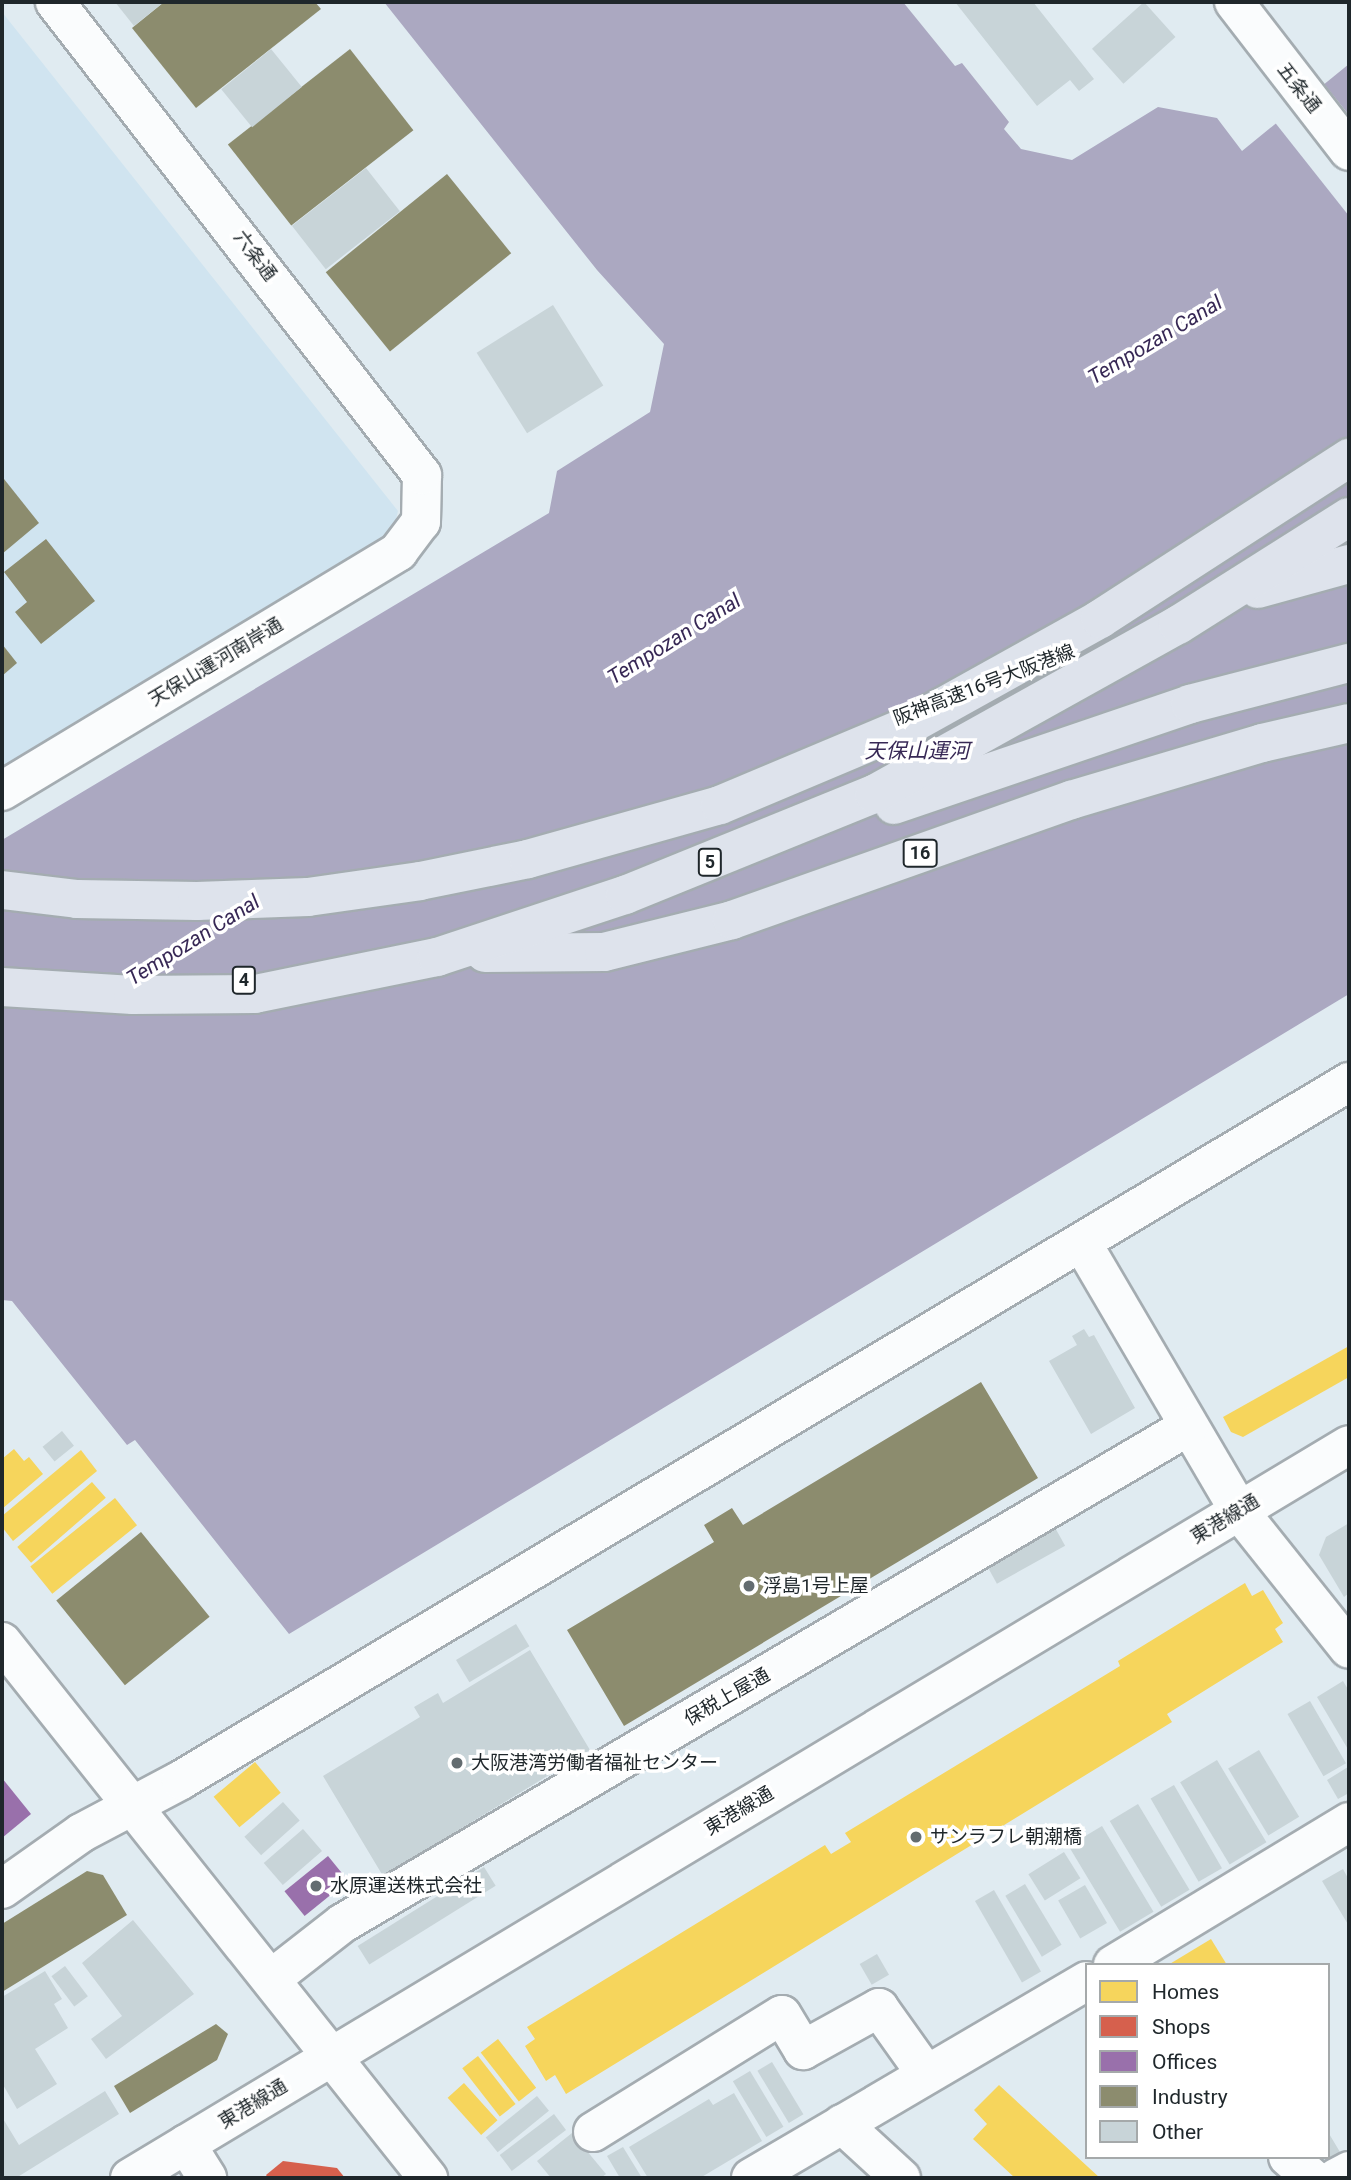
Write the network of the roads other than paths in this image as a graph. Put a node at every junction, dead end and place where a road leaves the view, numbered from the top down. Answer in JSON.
{"nodes":[{"id":1,"x":55,"y":2,"type":"edge"},
{"id":2,"x":1234,"y":2,"type":"edge"},
{"id":3,"x":1349,"y":151,"type":"edge"},
{"id":4,"x":1349,"y":458,"type":"edge"},
{"id":5,"x":1349,"y":517,"type":"edge"},
{"id":6,"x":421,"y":522,"type":"joint"},
{"id":7,"x":1349,"y":564,"type":"edge"},
{"id":8,"x":1349,"y":663,"type":"edge"},
{"id":9,"x":1349,"y":723,"type":"edge"},
{"id":10,"x":2,"y":791,"type":"edge"},
{"id":11,"x":2,"y":873,"type":"edge"},
{"id":12,"x":2,"y":890,"type":"edge"},
{"id":13,"x":486,"y":953,"type":"junction"},
{"id":14,"x":2,"y":974,"type":"edge"},
{"id":15,"x":2,"y":986,"type":"edge"},
{"id":16,"x":1349,"y":1082,"type":"edge"},
{"id":17,"x":1082,"y":1243,"type":"junction"},
{"id":18,"x":1189,"y":1426,"type":"junction"},
{"id":19,"x":1349,"y":1445,"type":"edge"},
{"id":20,"x":1239,"y":1511,"type":"junction"},
{"id":21,"x":2,"y":1642,"type":"edge"},
{"id":22,"x":1349,"y":1649,"type":"edge"},
{"id":23,"x":131,"y":1805,"type":"junction"},
{"id":24,"x":1349,"y":1822,"type":"edge"},
{"id":25,"x":2,"y":1889,"type":"edge"},
{"id":26,"x":1116,"y":1963,"type":"edge"},
{"id":27,"x":271,"y":1979,"type":"junction"},
{"id":28,"x":1085,"y":1982,"type":"edge"},
{"id":29,"x":332,"y":2056,"type":"junction"},
{"id":30,"x":926,"y":2074,"type":"junction"},
{"id":31,"x":842,"y":2124,"type":"junction"},
{"id":32,"x":593,"y":2132,"type":"dead end"},
{"id":33,"x":186,"y":2144,"type":"junction"},
{"id":34,"x":1290,"y":2159,"type":"edge"},
{"id":35,"x":1349,"y":2171,"type":"edge"},
{"id":36,"x":130,"y":2178,"type":"edge"},
{"id":37,"x":207,"y":2178,"type":"edge"},
{"id":38,"x":428,"y":2178,"type":"edge"},
{"id":39,"x":751,"y":2178,"type":"edge"},
{"id":40,"x":901,"y":2178,"type":"edge"},
{"id":41,"x":1312,"y":2178,"type":"edge"},
{"id":42,"x":1336,"y":2178,"type":"edge"}],
"edges":[{"from":1,"to":6,"type":"street","name":"六条通"},
{"from":2,"to":3,"type":"street","name":"五条通"},
{"from":4,"to":12,"type":"highway"},
{"from":5,"to":15,"type":"highway","number":"5"},
{"from":6,"to":10,"type":"street","name":"天保山運河南岸通"},
{"from":7,"to":11,"type":"highway","name":"阪神高速16号大阪港線"},
{"from":8,"to":13,"type":"highway"},
{"from":9,"to":13,"type":"highway","number":"16"},
{"from":13,"to":14,"type":"highway","number":"4"},
{"from":16,"to":17,"type":"street"},
{"from":17,"to":18,"type":"street"},
{"from":17,"to":23,"type":"street"},
{"from":18,"to":20,"type":"street"},
{"from":18,"to":27,"type":"street","name":"保税上屋通"},
{"from":19,"to":20,"type":"street","name":"東港線通"},
{"from":20,"to":22,"type":"street"},
{"from":20,"to":29,"type":"street","name":"東港線通"},
{"from":21,"to":23,"type":"street"},
{"from":23,"to":25,"type":"street"},
{"from":23,"to":27,"type":"street"},
{"from":24,"to":26,"type":"street"},
{"from":27,"to":29,"type":"street"},
{"from":28,"to":30,"type":"street"},
{"from":29,"to":33,"type":"street","name":"東港線通"},
{"from":29,"to":38,"type":"street"},
{"from":30,"to":31,"type":"street"},
{"from":30,"to":32,"type":"street"},
{"from":31,"to":39,"type":"street"},
{"from":31,"to":40,"type":"street"},
{"from":33,"to":36,"type":"street","name":"東港線通"},
{"from":33,"to":37,"type":"street"},
{"from":34,"to":41,"type":"street"},
{"from":35,"to":42,"type":"street"}]}
